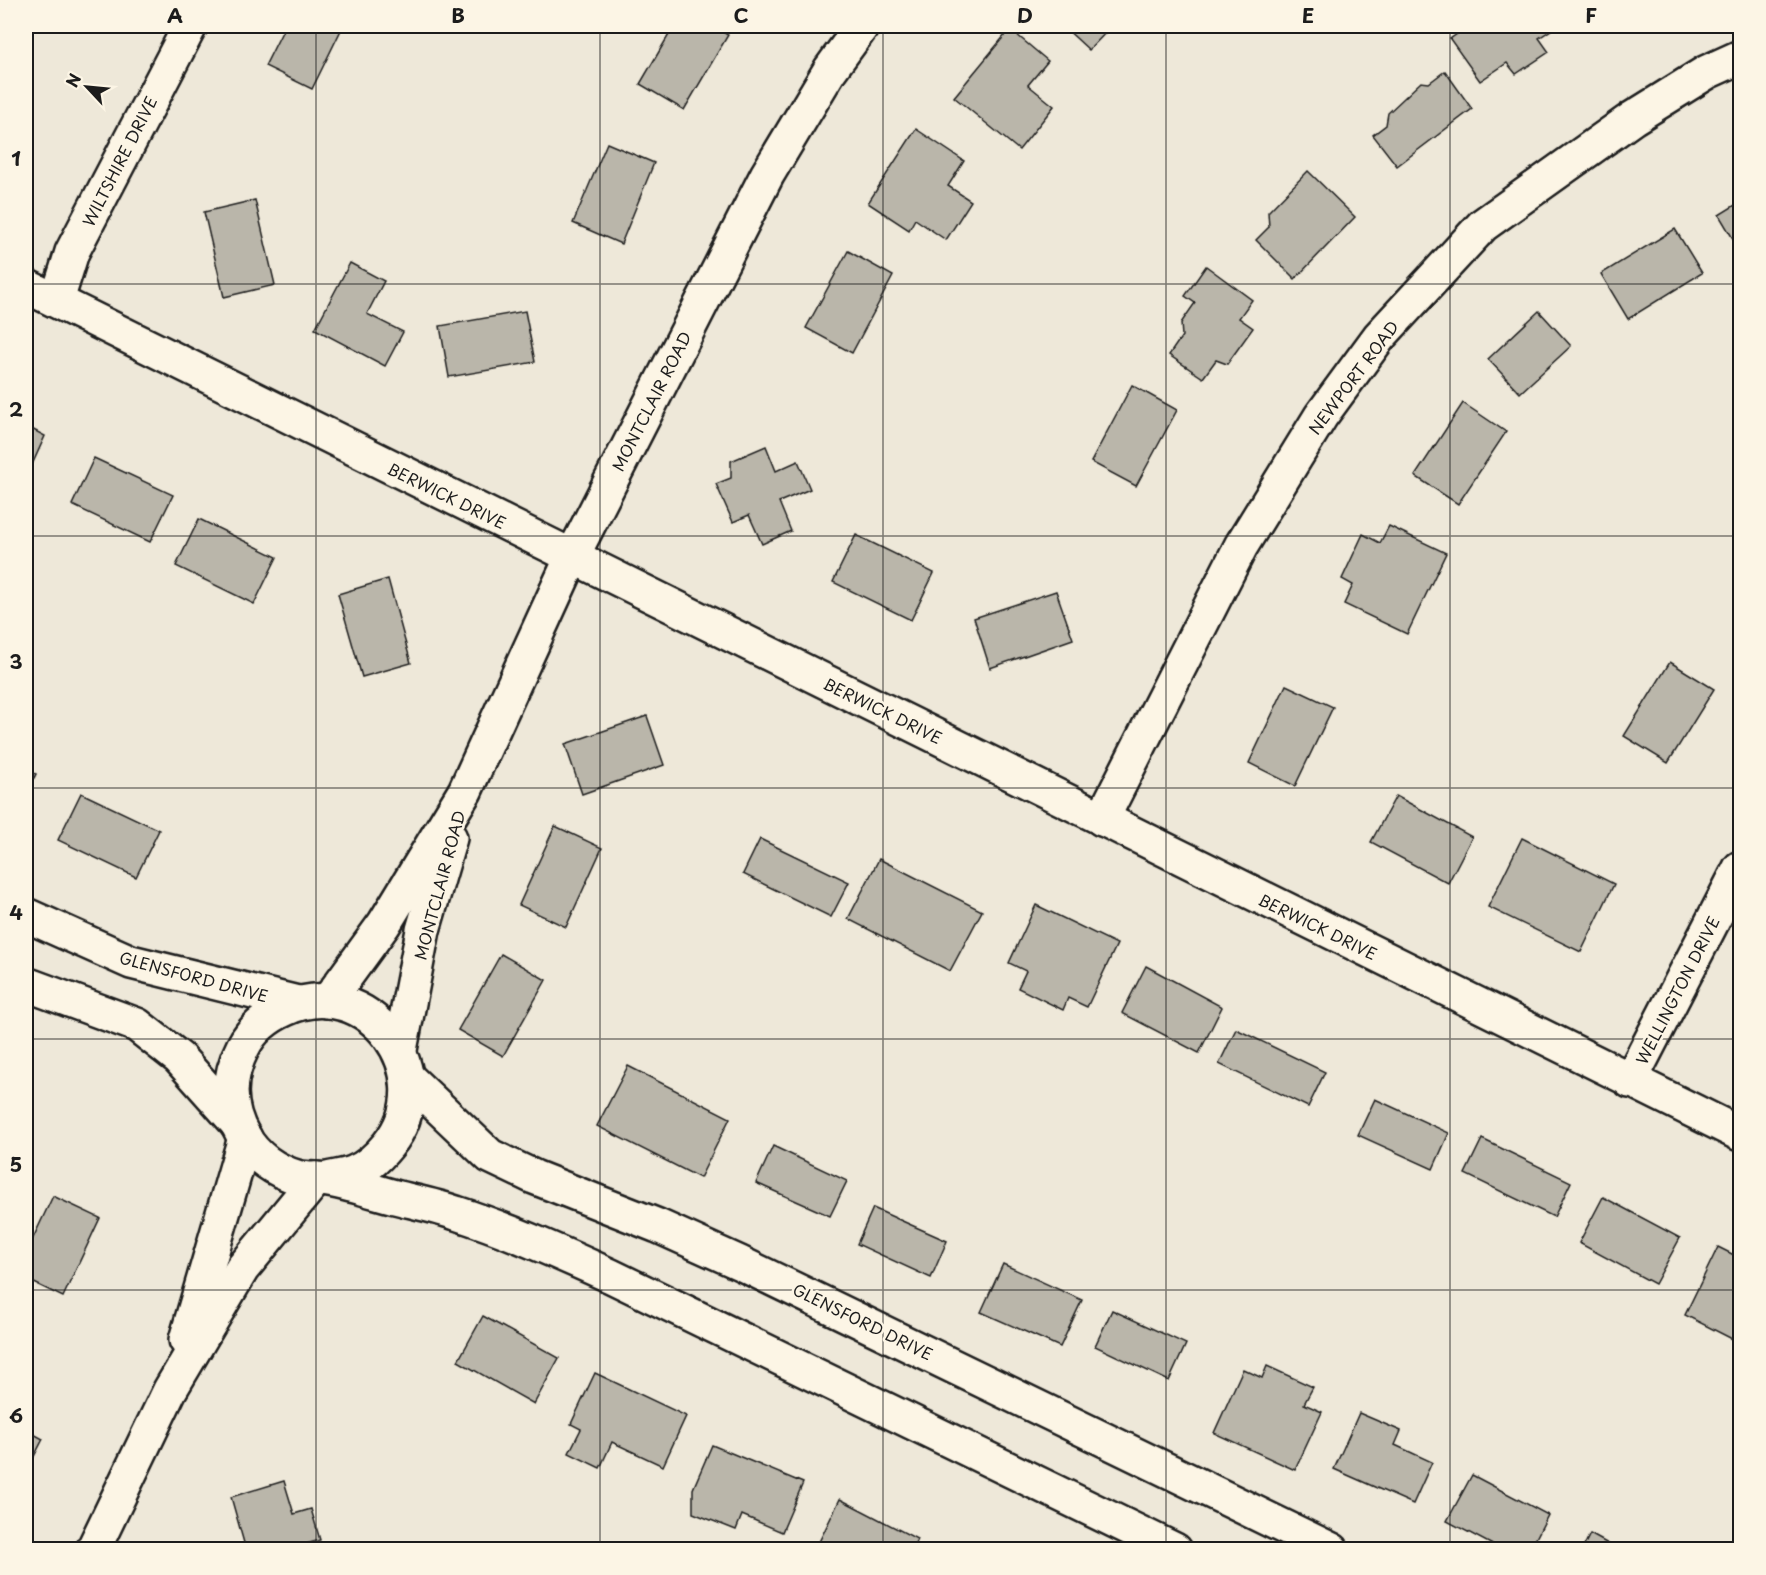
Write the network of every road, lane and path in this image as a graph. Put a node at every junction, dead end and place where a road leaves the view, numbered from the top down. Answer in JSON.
{"nodes":[{"id":1,"x":190,"y":26,"type":"edge"},
{"id":2,"x":862,"y":26,"type":"edge"},
{"id":3,"x":1740,"y":57,"type":"edge"},
{"id":4,"x":26,"y":286,"type":"edge"},
{"id":5,"x":57,"y":300,"type":"junction"},
{"id":6,"x":572,"y":557,"type":"junction"},
{"id":7,"x":465,"y":791,"type":"junction"},
{"id":8,"x":1102,"y":819,"type":"junction"},
{"id":9,"x":1740,"y":868,"type":"edge"},
{"id":10,"x":26,"y":915,"type":"edge"},
{"id":11,"x":26,"y":984,"type":"edge"},
{"id":12,"x":313,"y":1002,"type":"junction"},
{"id":13,"x":404,"y":1064,"type":"junction"},
{"id":14,"x":1630,"y":1081,"type":"junction"},
{"id":15,"x":240,"y":1130,"type":"junction"},
{"id":16,"x":1740,"y":1134,"type":"edge"},
{"id":17,"x":321,"y":1179,"type":"junction"},
{"id":18,"x":170,"y":1390,"type":"junction"},
{"id":19,"x":93,"y":1550,"type":"edge"},
{"id":20,"x":1175,"y":1550,"type":"edge"},
{"id":21,"x":1332,"y":1550,"type":"edge"}],
"edges":[{"from":1,"to":5,"type":"street","name":"WILTSHIRE DRIVE"},
{"from":2,"to":6,"type":"street","name":"MONTCLAIR ROAD"},
{"from":3,"to":8,"type":"street","name":"NEWPORT ROAD"},
{"from":4,"to":5,"type":"street","name":"BERWICK DRIVE"},
{"from":5,"to":6,"type":"street","name":"BERWICK DRIVE"},
{"from":6,"to":7,"type":"street","name":"MONTCLAIR ROAD"},
{"from":6,"to":8,"type":"street","name":"BERWICK DRIVE"},
{"from":7,"to":12,"type":"street","name":"MONTCLAIR ROAD"},
{"from":7,"to":13,"type":"street","name":"MONTCLAIR ROAD"},
{"from":8,"to":14,"type":"street","name":"BERWICK DRIVE"},
{"from":9,"to":14,"type":"street","name":"WELLINGTON DRIVE"},
{"from":10,"to":12,"type":"street","name":"GLENSFORD DRIVE"},
{"from":11,"to":15,"type":"street"},
{"from":12,"to":13,"type":"street"},
{"from":12,"to":15,"type":"street"},
{"from":13,"to":17,"type":"street"},
{"from":13,"to":21,"type":"street","name":"GLENSFORD DRIVE"},
{"from":14,"to":16,"type":"street","name":"BERWICK DRIVE"},
{"from":15,"to":17,"type":"street"},
{"from":15,"to":18,"type":"street"},
{"from":17,"to":18,"type":"street"},
{"from":17,"to":20,"type":"street"},
{"from":18,"to":19,"type":"street"}]}
